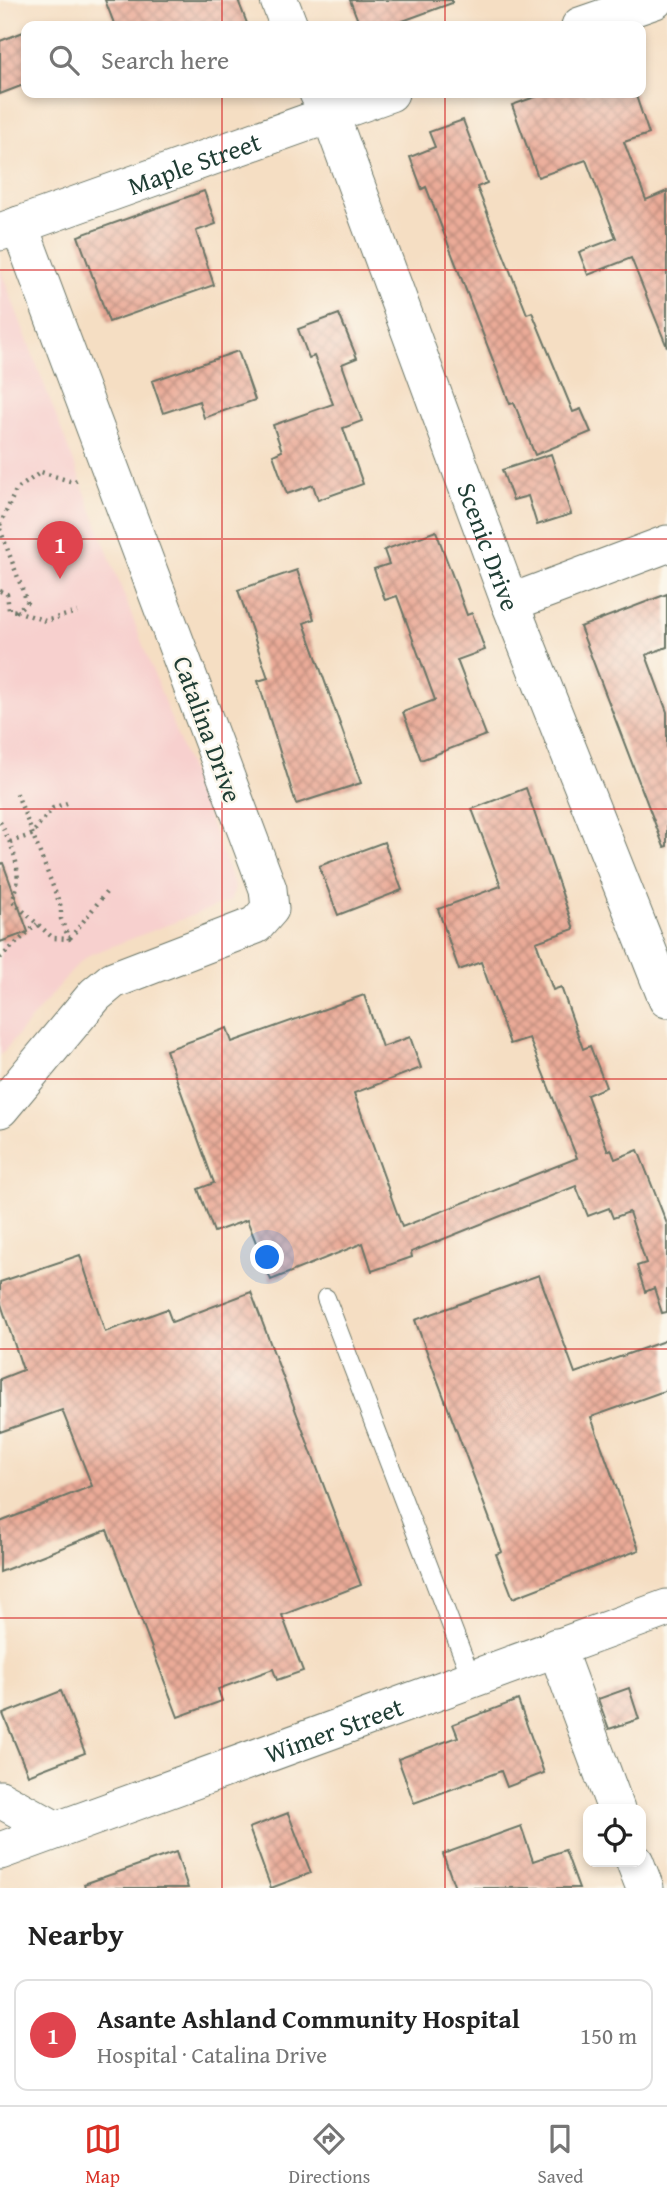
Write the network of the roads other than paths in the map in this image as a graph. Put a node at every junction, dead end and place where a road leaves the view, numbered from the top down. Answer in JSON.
{"nodes":[{"id":1,"x":279,"y":0,"type":"edge"},
{"id":2,"x":655,"y":0,"type":"edge"},
{"id":3,"x":664,"y":0,"type":"edge"},
{"id":4,"x":667,"y":7,"type":"edge"},
{"id":5,"x":287,"y":21,"type":"edge"},
{"id":6,"x":594,"y":21,"type":"edge"},
{"id":7,"x":357,"y":98,"type":"edge"},
{"id":8,"x":324,"y":103,"type":"edge"},
{"id":9,"x":9,"y":228,"type":"edge"},
{"id":10,"x":667,"y":544,"type":"edge"},
{"id":11,"x":510,"y":603,"type":"junction"},
{"id":12,"x":667,"y":999,"type":"edge"},
{"id":13,"x":0,"y":1109,"type":"edge"},
{"id":14,"x":326,"y":1298,"type":"dead end"},
{"id":15,"x":667,"y":1608,"type":"edge"},
{"id":16,"x":556,"y":1647,"type":"junction"},
{"id":17,"x":471,"y":1678,"type":"junction"},
{"id":18,"x":0,"y":1799,"type":"edge"},
{"id":19,"x":614,"y":1804,"type":"edge"},
{"id":20,"x":56,"y":1830,"type":"junction"},
{"id":21,"x":0,"y":1851,"type":"edge"},
{"id":22,"x":637,"y":1867,"type":"edge"},
{"id":23,"x":645,"y":1888,"type":"edge"}],
"edges":[{"from":1,"to":5,"type":"street"},
{"from":2,"to":6,"type":"street"},
{"from":3,"to":4,"type":"street"},
{"from":7,"to":8,"type":"street","name":"Maple Street"},
{"from":8,"to":9,"type":"street","name":"Maple Street"},
{"from":8,"to":11,"type":"street","name":"Scenic Drive"},
{"from":9,"to":13,"type":"street","name":"Catalina Drive"},
{"from":10,"to":11,"type":"street"},
{"from":11,"to":12,"type":"street","name":"Scenic Drive"},
{"from":14,"to":17,"type":"lane"},
{"from":15,"to":16,"type":"street","name":"Wimer Street"},
{"from":16,"to":17,"type":"street","name":"Wimer Street"},
{"from":16,"to":19,"type":"street"},
{"from":17,"to":20,"type":"street","name":"Wimer Street"},
{"from":18,"to":20,"type":"street"},
{"from":20,"to":21,"type":"street","name":"Wimer Street"},
{"from":22,"to":23,"type":"street"}]}
